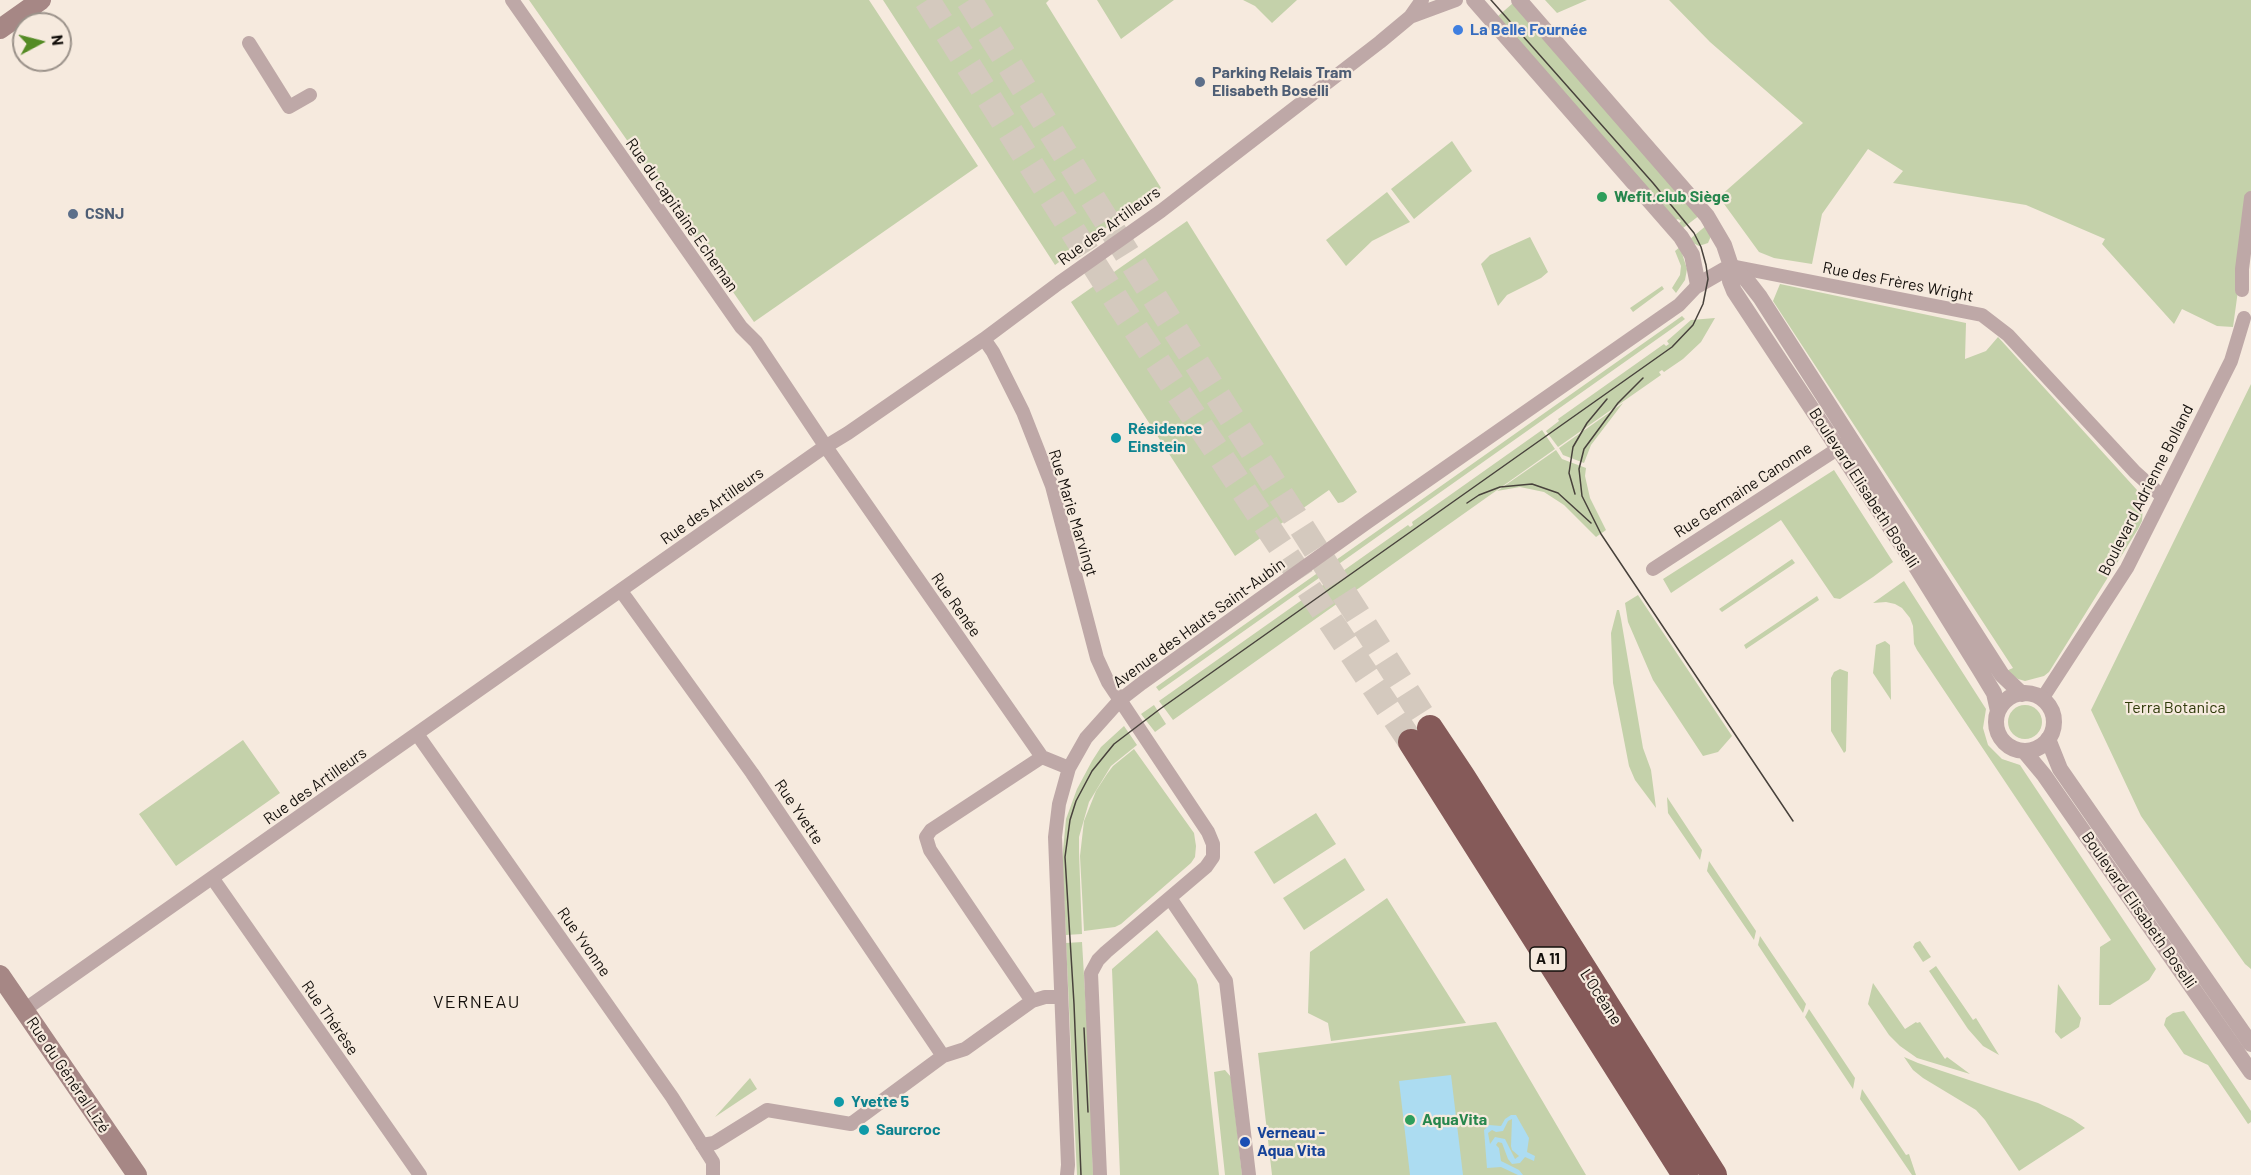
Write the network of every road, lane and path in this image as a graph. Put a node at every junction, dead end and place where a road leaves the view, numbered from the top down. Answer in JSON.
{"nodes":[{"id":1,"x":41,"y":0,"type":"edge"},
{"id":2,"x":512,"y":0,"type":"edge"},
{"id":3,"x":1422,"y":0,"type":"edge"},
{"id":4,"x":1456,"y":0,"type":"edge"},
{"id":5,"x":1474,"y":0,"type":"edge"},
{"id":6,"x":1519,"y":0,"type":"edge"},
{"id":7,"x":1410,"y":17,"type":"junction"},
{"id":8,"x":0,"y":29,"type":"edge"},
{"id":9,"x":249,"y":43,"type":"dead end"},
{"id":10,"x":310,"y":95,"type":"dead end"},
{"id":11,"x":2251,"y":198,"type":"edge"},
{"id":12,"x":1731,"y":266,"type":"junction"},
{"id":13,"x":1698,"y":285,"type":"junction"},
{"id":14,"x":2242,"y":291,"type":"dead end"},
{"id":15,"x":2244,"y":318,"type":"dead end"},
{"id":16,"x":984,"y":339,"type":"junction"},
{"id":17,"x":1845,"y":444,"type":"junction"},
{"id":18,"x":826,"y":447,"type":"junction"},
{"id":19,"x":2163,"y":497,"type":"junction"},
{"id":20,"x":1653,"y":568,"type":"dead end"},
{"id":21,"x":621,"y":591,"type":"junction"},
{"id":22,"x":2022,"y":694,"type":"junction"},
{"id":23,"x":2042,"y":699,"type":"junction"},
{"id":24,"x":1120,"y":700,"type":"junction"},
{"id":25,"x":1998,"y":711,"type":"junction"},
{"id":26,"x":417,"y":734,"type":"junction"},
{"id":27,"x":2048,"y":739,"type":"junction"},
{"id":28,"x":2024,"y":751,"type":"junction"},
{"id":29,"x":1042,"y":757,"type":"junction"},
{"id":30,"x":1069,"y":768,"type":"junction"},
{"id":31,"x":213,"y":879,"type":"junction"},
{"id":32,"x":1170,"y":898,"type":"junction"},
{"id":33,"x":0,"y":975,"type":"edge"},
{"id":34,"x":1060,"y":997,"type":"junction"},
{"id":35,"x":1032,"y":1001,"type":"junction"},
{"id":36,"x":24,"y":1010,"type":"junction"},
{"id":37,"x":2251,"y":1044,"type":"edge"},
{"id":38,"x":943,"y":1056,"type":"junction"},
{"id":39,"x":2251,"y":1072,"type":"edge"},
{"id":40,"x":1693,"y":1141,"type":"junction"},
{"id":41,"x":702,"y":1145,"type":"junction"},
{"id":42,"x":137,"y":1175,"type":"edge"},
{"id":43,"x":420,"y":1175,"type":"edge"},
{"id":44,"x":714,"y":1175,"type":"edge"},
{"id":45,"x":1067,"y":1175,"type":"edge"},
{"id":46,"x":1100,"y":1175,"type":"edge"},
{"id":47,"x":1249,"y":1175,"type":"edge"},
{"id":48,"x":1685,"y":1175,"type":"edge"},
{"id":49,"x":1714,"y":1175,"type":"edge"},
{"id":50,"x":1730,"y":1175,"type":"edge"}],
"edges":[{"from":1,"to":8,"type":"main road"},
{"from":2,"to":18,"type":"street","name":"Rue du capitaine Echeman"},
{"from":3,"to":7,"type":"street","name":"Rue des Artilleurs"},
{"from":4,"to":7,"type":"street","name":"Rue des Artilleurs"},
{"from":5,"to":13,"type":"street"},
{"from":6,"to":12,"type":"street","name":"Boulevard Elisabeth Boselli"},
{"from":7,"to":16,"type":"street","name":"Rue des Artilleurs"},
{"from":9,"to":10,"type":"street"},
{"from":11,"to":14,"type":"street"},
{"from":12,"to":13,"type":"street"},
{"from":12,"to":17,"type":"street","name":"Boulevard Elisabeth Boselli"},
{"from":12,"to":19,"type":"street","name":"Rue des Frères Wright"},
{"from":13,"to":24,"type":"street","name":"Avenue des Hauts Saint-Aubin"},
{"from":15,"to":19,"type":"street","name":"Boulevard Adrienne Bolland"},
{"from":16,"to":18,"type":"street","name":"Rue des Artilleurs"},
{"from":16,"to":24,"type":"street","name":"Rue Marie Marvingt"},
{"from":17,"to":20,"type":"street","name":"Rue Germaine Canonne"},
{"from":17,"to":22,"type":"street","name":"Boulevard Elisabeth Boselli"},
{"from":17,"to":25,"type":"street","name":"Boulevard Elisabeth Boselli"},
{"from":18,"to":21,"type":"street","name":"Rue des Artilleurs"},
{"from":18,"to":29,"type":"street","name":"Rue Renée"},
{"from":19,"to":23,"type":"street","name":"Boulevard Adrienne Bolland"},
{"from":21,"to":26,"type":"street","name":"Rue des Artilleurs"},
{"from":21,"to":38,"type":"street","name":"Rue Yvette"},
{"from":22,"to":23,"type":"street"},
{"from":22,"to":25,"type":"street"},
{"from":23,"to":27,"type":"street"},
{"from":24,"to":30,"type":"street","name":"Avenue des Hauts Saint-Aubin"},
{"from":24,"to":32,"type":"street","name":"Rue Marie Marvingt"},
{"from":25,"to":28,"type":"street"},
{"from":26,"to":31,"type":"street","name":"Rue des Artilleurs"},
{"from":26,"to":41,"type":"street","name":"Rue Yvonne"},
{"from":27,"to":28,"type":"street"},
{"from":27,"to":37,"type":"street"},
{"from":28,"to":39,"type":"street","name":"Boulevard Elisabeth Boselli"},
{"from":29,"to":30,"type":"street"},
{"from":29,"to":35,"type":"street"},
{"from":30,"to":34,"type":"street","name":"Avenue des Hauts Saint-Aubin"},
{"from":31,"to":36,"type":"street","name":"Rue des Artilleurs"},
{"from":31,"to":43,"type":"street","name":"Rue Thérèse"},
{"from":32,"to":46,"type":"street"},
{"from":32,"to":47,"type":"street"},
{"from":33,"to":36,"type":"main road","name":"Rue du Général Lizé"},
{"from":34,"to":35,"type":"street"},
{"from":34,"to":45,"type":"street","name":"Avenue des Hauts Saint-Aubin"},
{"from":35,"to":38,"type":"street"},
{"from":36,"to":42,"type":"main road","name":"Rue du Général Lizé"},
{"from":38,"to":41,"type":"street"},
{"from":40,"to":48,"type":"highway","name":"L’Océane","number":"A 11"},
{"from":40,"to":49,"type":"highway","name":"L’Océane","number":"A 11"},
{"from":40,"to":50,"type":"highway"},
{"from":41,"to":44,"type":"street","name":"Rue Yvonne"}]}
